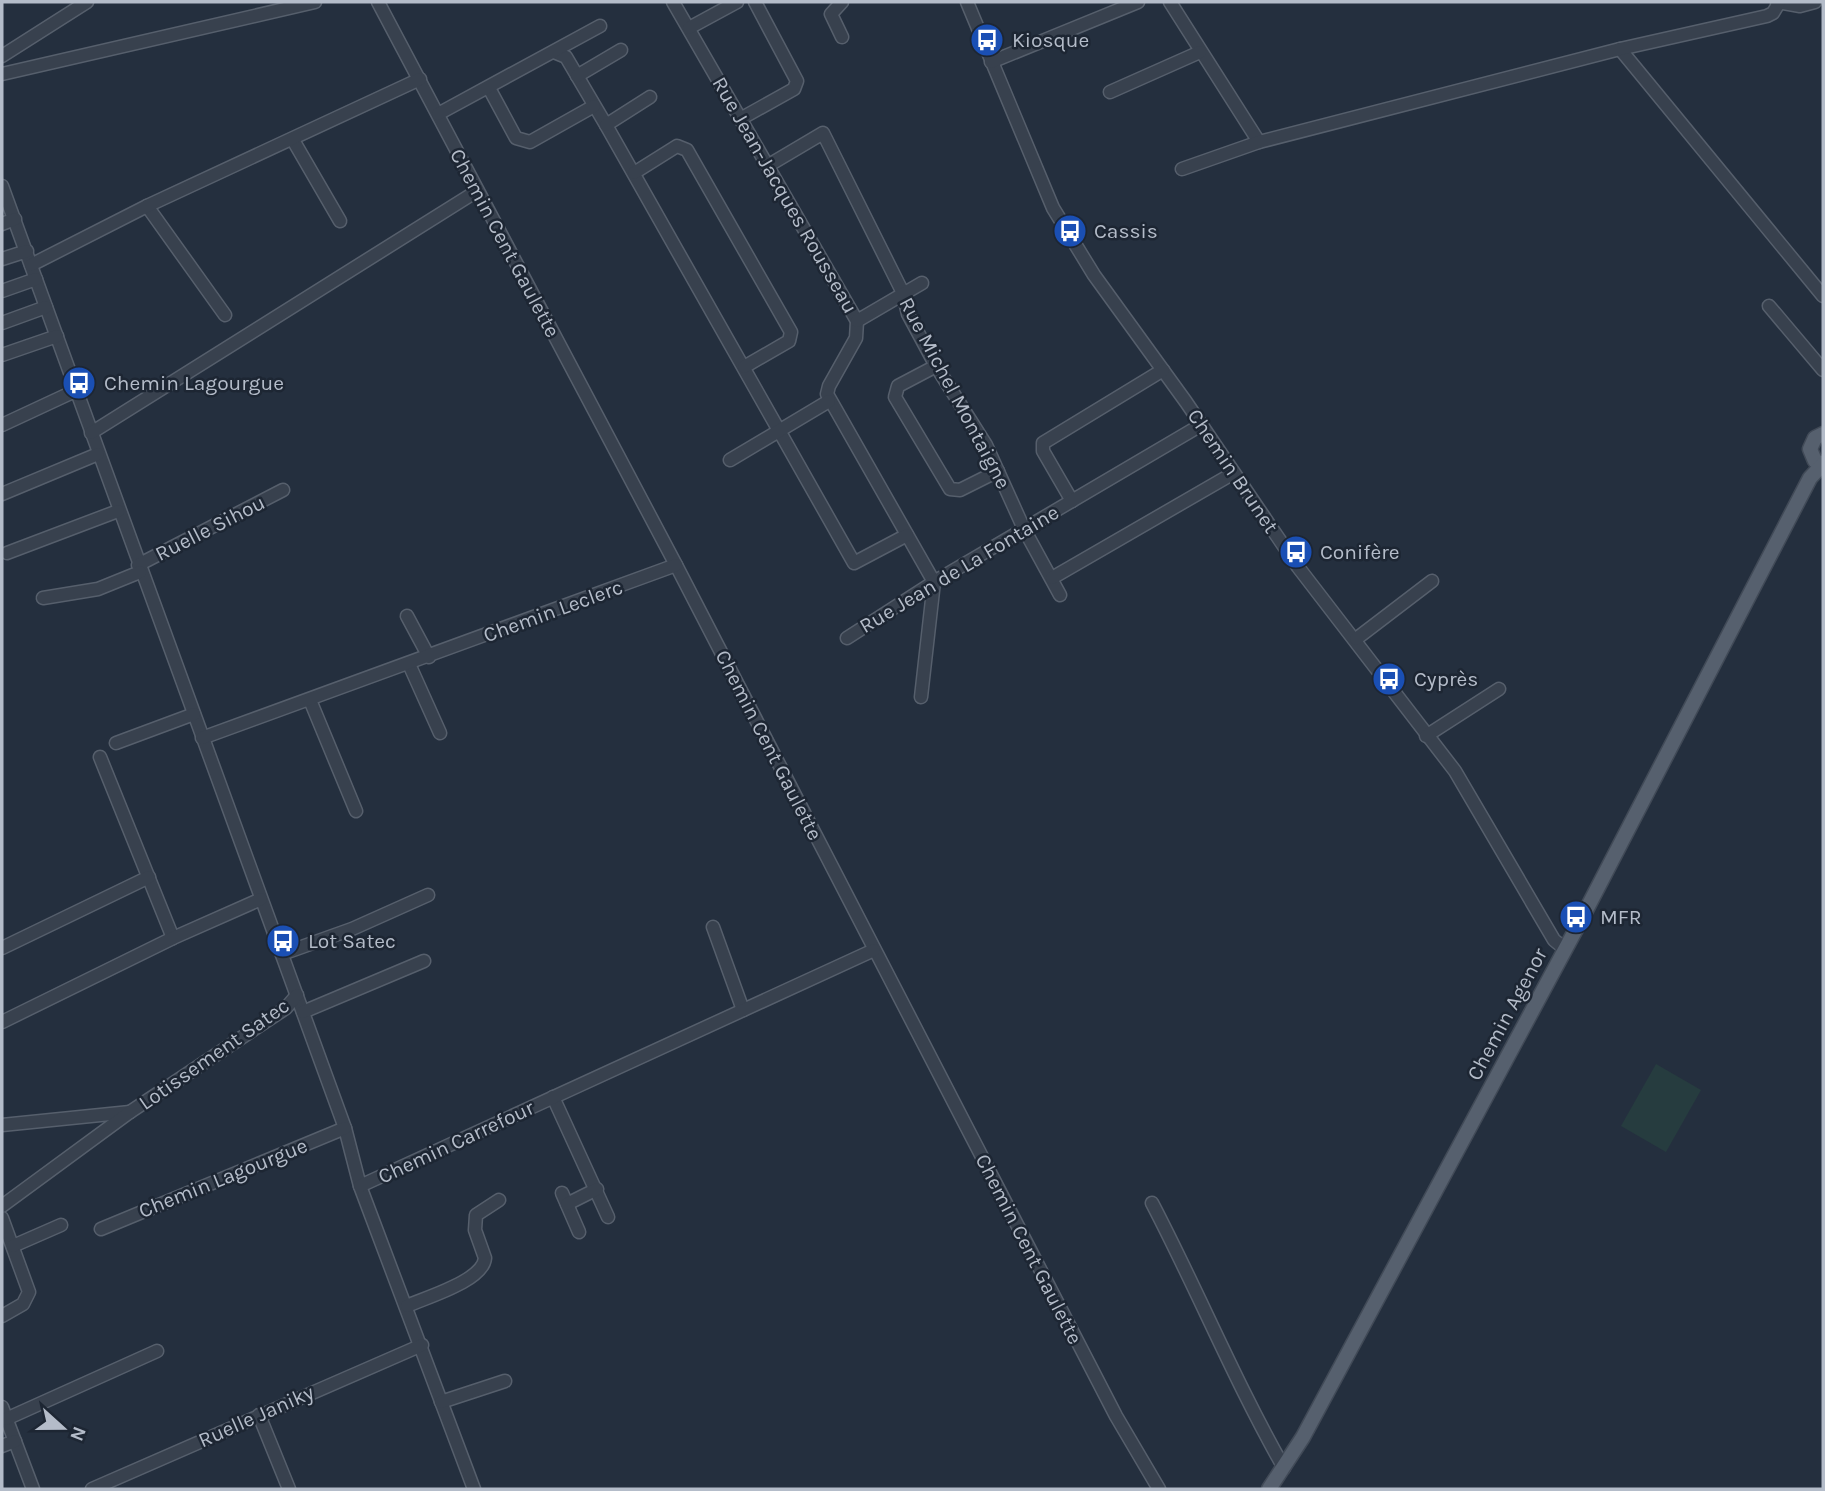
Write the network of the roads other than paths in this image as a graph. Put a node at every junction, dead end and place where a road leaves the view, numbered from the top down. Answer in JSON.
{"nodes":[{"id":1,"x":87,"y":2,"type":"edge"},
{"id":2,"x":315,"y":2,"type":"edge"},
{"id":3,"x":378,"y":2,"type":"edge"},
{"id":4,"x":673,"y":2,"type":"edge"},
{"id":5,"x":737,"y":2,"type":"edge"},
{"id":6,"x":755,"y":2,"type":"edge"},
{"id":7,"x":842,"y":2,"type":"edge"},
{"id":8,"x":967,"y":2,"type":"edge"},
{"id":9,"x":1138,"y":2,"type":"edge"},
{"id":10,"x":1170,"y":2,"type":"edge"},
{"id":11,"x":1778,"y":2,"type":"edge"},
{"id":12,"x":1815,"y":2,"type":"edge"},
{"id":13,"x":600,"y":26,"type":"dead end"},
{"id":14,"x":689,"y":28,"type":"junction"},
{"id":15,"x":842,"y":37,"type":"dead end"},
{"id":16,"x":621,"y":50,"type":"dead end"},
{"id":17,"x":1620,"y":50,"type":"junction"},
{"id":18,"x":554,"y":52,"type":"junction"},
{"id":19,"x":1200,"y":52,"type":"junction"},
{"id":20,"x":2,"y":56,"type":"edge"},
{"id":21,"x":991,"y":62,"type":"junction"},
{"id":22,"x":2,"y":74,"type":"edge"},
{"id":23,"x":577,"y":76,"type":"junction"},
{"id":24,"x":420,"y":79,"type":"junction"},
{"id":25,"x":489,"y":88,"type":"junction"},
{"id":26,"x":1110,"y":92,"type":"dead end"},
{"id":27,"x":650,"y":97,"type":"dead end"},
{"id":28,"x":594,"y":106,"type":"junction"},
{"id":29,"x":438,"y":114,"type":"junction"},
{"id":30,"x":742,"y":118,"type":"junction"},
{"id":31,"x":606,"y":124,"type":"junction"},
{"id":32,"x":293,"y":140,"type":"junction"},
{"id":33,"x":1259,"y":142,"type":"junction"},
{"id":34,"x":769,"y":165,"type":"junction"},
{"id":35,"x":1182,"y":169,"type":"dead end"},
{"id":36,"x":634,"y":173,"type":"junction"},
{"id":37,"x":2,"y":186,"type":"edge"},
{"id":38,"x":477,"y":191,"type":"junction"},
{"id":39,"x":147,"y":206,"type":"junction"},
{"id":40,"x":15,"y":219,"type":"junction"},
{"id":41,"x":340,"y":221,"type":"dead end"},
{"id":42,"x":2,"y":224,"type":"edge"},
{"id":43,"x":27,"y":251,"type":"junction"},
{"id":44,"x":2,"y":259,"type":"edge"},
{"id":45,"x":31,"y":265,"type":"junction"},
{"id":46,"x":36,"y":279,"type":"junction"},
{"id":47,"x":922,"y":283,"type":"dead end"},
{"id":48,"x":2,"y":291,"type":"edge"},
{"id":49,"x":902,"y":293,"type":"junction"},
{"id":50,"x":1823,"y":296,"type":"edge"},
{"id":51,"x":1769,"y":306,"type":"dead end"},
{"id":52,"x":46,"y":307,"type":"junction"},
{"id":53,"x":225,"y":315,"type":"dead end"},
{"id":54,"x":858,"y":321,"type":"junction"},
{"id":55,"x":2,"y":323,"type":"edge"},
{"id":56,"x":57,"y":336,"type":"junction"},
{"id":57,"x":2,"y":355,"type":"edge"},
{"id":58,"x":936,"y":366,"type":"junction"},
{"id":59,"x":744,"y":367,"type":"junction"},
{"id":60,"x":1163,"y":370,"type":"junction"},
{"id":61,"x":1823,"y":370,"type":"edge"},
{"id":62,"x":75,"y":391,"type":"junction"},
{"id":63,"x":829,"y":401,"type":"junction"},
{"id":64,"x":2,"y":425,"type":"edge"},
{"id":65,"x":1200,"y":425,"type":"junction"},
{"id":66,"x":778,"y":431,"type":"junction"},
{"id":67,"x":91,"y":433,"type":"junction"},
{"id":68,"x":1823,"y":434,"type":"edge"},
{"id":69,"x":98,"y":454,"type":"junction"},
{"id":70,"x":730,"y":460,"type":"dead end"},
{"id":71,"x":1820,"y":462,"type":"edge"},
{"id":72,"x":998,"y":471,"type":"junction"},
{"id":73,"x":1232,"y":474,"type":"junction"},
{"id":74,"x":283,"y":490,"type":"dead end"},
{"id":75,"x":2,"y":494,"type":"edge"},
{"id":76,"x":1072,"y":500,"type":"junction"},
{"id":77,"x":118,"y":511,"type":"junction"},
{"id":78,"x":1024,"y":528,"type":"junction"},
{"id":79,"x":907,"y":535,"type":"junction"},
{"id":80,"x":6,"y":553,"type":"dead end"},
{"id":81,"x":676,"y":565,"type":"junction"},
{"id":82,"x":139,"y":569,"type":"junction"},
{"id":83,"x":1052,"y":578,"type":"junction"},
{"id":84,"x":1432,"y":581,"type":"dead end"},
{"id":85,"x":934,"y":582,"type":"junction"},
{"id":86,"x":1060,"y":595,"type":"dead end"},
{"id":87,"x":43,"y":598,"type":"dead end"},
{"id":88,"x":407,"y":616,"type":"dead end"},
{"id":89,"x":847,"y":638,"type":"dead end"},
{"id":90,"x":1356,"y":639,"type":"junction"},
{"id":91,"x":429,"y":657,"type":"junction"},
{"id":92,"x":409,"y":664,"type":"junction"},
{"id":93,"x":1499,"y":689,"type":"dead end"},
{"id":94,"x":920,"y":697,"type":"dead end"},
{"id":95,"x":310,"y":700,"type":"junction"},
{"id":96,"x":194,"y":714,"type":"junction"},
{"id":97,"x":440,"y":733,"type":"dead end"},
{"id":98,"x":1426,"y":736,"type":"junction"},
{"id":99,"x":202,"y":738,"type":"junction"},
{"id":100,"x":116,"y":743,"type":"dead end"},
{"id":101,"x":100,"y":757,"type":"dead end"},
{"id":102,"x":356,"y":811,"type":"dead end"},
{"id":103,"x":149,"y":877,"type":"junction"},
{"id":104,"x":428,"y":895,"type":"dead end"},
{"id":105,"x":261,"y":899,"type":"junction"},
{"id":106,"x":713,"y":928,"type":"dead end"},
{"id":107,"x":173,"y":938,"type":"junction"},
{"id":108,"x":2,"y":948,"type":"edge"},
{"id":109,"x":1565,"y":949,"type":"junction"},
{"id":110,"x":874,"y":950,"type":"junction"},
{"id":111,"x":282,"y":954,"type":"junction"},
{"id":112,"x":424,"y":961,"type":"dead end"},
{"id":113,"x":297,"y":995,"type":"junction"},
{"id":114,"x":743,"y":1010,"type":"junction"},
{"id":115,"x":303,"y":1012,"type":"junction"},
{"id":116,"x":2,"y":1022,"type":"edge"},
{"id":117,"x":553,"y":1097,"type":"junction"},
{"id":118,"x":130,"y":1112,"type":"junction"},
{"id":119,"x":2,"y":1125,"type":"edge"},
{"id":120,"x":345,"y":1128,"type":"junction"},
{"id":121,"x":360,"y":1186,"type":"junction"},
{"id":122,"x":597,"y":1189,"type":"junction"},
{"id":123,"x":499,"y":1200,"type":"dead end"},
{"id":124,"x":1152,"y":1203,"type":"dead end"},
{"id":125,"x":2,"y":1206,"type":"edge"},
{"id":126,"x":608,"y":1217,"type":"dead end"},
{"id":127,"x":2,"y":1218,"type":"edge"},
{"id":128,"x":61,"y":1225,"type":"dead end"},
{"id":129,"x":100,"y":1229,"type":"dead end"},
{"id":130,"x":579,"y":1232,"type":"dead end"},
{"id":131,"x":13,"y":1246,"type":"junction"},
{"id":132,"x":407,"y":1306,"type":"junction"},
{"id":133,"x":2,"y":1316,"type":"edge"},
{"id":134,"x":422,"y":1345,"type":"junction"},
{"id":135,"x":157,"y":1351,"type":"dead end"},
{"id":136,"x":505,"y":1381,"type":"dead end"},
{"id":137,"x":441,"y":1402,"type":"junction"},
{"id":138,"x":4,"y":1413,"type":"edge"},
{"id":139,"x":259,"y":1415,"type":"junction"},
{"id":140,"x":15,"y":1441,"type":"junction"},
{"id":141,"x":2,"y":1446,"type":"edge"},
{"id":142,"x":1284,"y":1468,"type":"junction"},
{"id":143,"x":33,"y":1489,"type":"edge"},
{"id":144,"x":92,"y":1489,"type":"edge"},
{"id":145,"x":289,"y":1489,"type":"edge"},
{"id":146,"x":474,"y":1489,"type":"edge"},
{"id":147,"x":1159,"y":1489,"type":"edge"},
{"id":148,"x":1269,"y":1489,"type":"edge"}],
"edges":[{"from":1,"to":20,"type":"street"},
{"from":2,"to":22,"type":"street"},
{"from":3,"to":24,"type":"street","name":"Chemin Cent Gaulette"},
{"from":4,"to":14,"type":"street","name":"Rue Jean-Jacques Rousseau"},
{"from":5,"to":14,"type":"street"},
{"from":6,"to":30,"type":"street"},
{"from":7,"to":15,"type":"street"},
{"from":8,"to":21,"type":"street","name":"Chemin Brunet"},
{"from":9,"to":21,"type":"street"},
{"from":10,"to":19,"type":"street"},
{"from":11,"to":12,"type":"street"},
{"from":11,"to":17,"type":"street"},
{"from":13,"to":18,"type":"street"},
{"from":14,"to":30,"type":"street","name":"Rue Jean-Jacques Rousseau"},
{"from":16,"to":23,"type":"street"},
{"from":17,"to":33,"type":"street"},
{"from":17,"to":50,"type":"street"},
{"from":18,"to":23,"type":"street"},
{"from":18,"to":25,"type":"street"},
{"from":19,"to":26,"type":"street"},
{"from":19,"to":33,"type":"street"},
{"from":21,"to":60,"type":"street","name":"Chemin Brunet"},
{"from":23,"to":28,"type":"street"},
{"from":24,"to":29,"type":"street","name":"Chemin Cent Gaulette"},
{"from":24,"to":32,"type":"street"},
{"from":25,"to":28,"type":"street"},
{"from":25,"to":29,"type":"street"},
{"from":27,"to":31,"type":"street"},
{"from":28,"to":31,"type":"street"},
{"from":29,"to":38,"type":"street","name":"Chemin Cent Gaulette"},
{"from":30,"to":34,"type":"street","name":"Rue Jean-Jacques Rousseau"},
{"from":31,"to":36,"type":"street"},
{"from":32,"to":39,"type":"street"},
{"from":32,"to":41,"type":"street"},
{"from":33,"to":35,"type":"street"},
{"from":34,"to":49,"type":"street","name":"Rue Michel Montaigne"},
{"from":34,"to":54,"type":"street","name":"Rue Jean-Jacques Rousseau"},
{"from":36,"to":59,"type":"street"},
{"from":36,"to":59,"type":"street"},
{"from":37,"to":40,"type":"street"},
{"from":38,"to":67,"type":"street"},
{"from":38,"to":81,"type":"street","name":"Chemin Cent Gaulette"},
{"from":39,"to":45,"type":"street"},
{"from":39,"to":53,"type":"street"},
{"from":40,"to":42,"type":"street"},
{"from":40,"to":43,"type":"street"},
{"from":43,"to":44,"type":"street"},
{"from":43,"to":45,"type":"street"},
{"from":45,"to":46,"type":"street"},
{"from":46,"to":48,"type":"street"},
{"from":46,"to":52,"type":"street"},
{"from":47,"to":49,"type":"street"},
{"from":49,"to":54,"type":"street"},
{"from":49,"to":58,"type":"street","name":"Rue Michel Montaigne"},
{"from":51,"to":61,"type":"street"},
{"from":52,"to":55,"type":"street"},
{"from":52,"to":56,"type":"street"},
{"from":54,"to":63,"type":"street","name":"Rue Jean-Jacques Rousseau"},
{"from":56,"to":57,"type":"street"},
{"from":56,"to":62,"type":"street"},
{"from":58,"to":72,"type":"street","name":"Rue Michel Montaigne"},
{"from":58,"to":72,"type":"street"},
{"from":59,"to":66,"type":"street"},
{"from":60,"to":65,"type":"street","name":"Chemin Brunet"},
{"from":60,"to":76,"type":"street","name":"Rue Jean de La Fontaine"},
{"from":62,"to":64,"type":"street"},
{"from":62,"to":67,"type":"street"},
{"from":63,"to":66,"type":"street"},
{"from":63,"to":79,"type":"street"},
{"from":65,"to":73,"type":"street","name":"Chemin Brunet"},
{"from":65,"to":76,"type":"street","name":"Rue Jean de La Fontaine"},
{"from":66,"to":70,"type":"street"},
{"from":66,"to":79,"type":"street"},
{"from":67,"to":69,"type":"street"},
{"from":68,"to":71,"type":"main road","name":"Chemin Agenor"},
{"from":69,"to":75,"type":"street"},
{"from":69,"to":77,"type":"street"},
{"from":71,"to":109,"type":"main road","name":"Chemin Agenor"},
{"from":72,"to":78,"type":"street","name":"Rue Michel Montaigne"},
{"from":73,"to":83,"type":"street"},
{"from":73,"to":90,"type":"street","name":"Chemin Brunet"},
{"from":74,"to":82,"type":"street","name":"Ruelle Sihou"},
{"from":76,"to":78,"type":"street","name":"Rue Jean de La Fontaine"},
{"from":77,"to":80,"type":"street"},
{"from":77,"to":82,"type":"street"},
{"from":78,"to":83,"type":"street","name":"Rue Michel Montaigne"},
{"from":78,"to":85,"type":"street","name":"Rue Jean de La Fontaine"},
{"from":79,"to":85,"type":"street"},
{"from":81,"to":91,"type":"street","name":"Chemin Leclerc"},
{"from":81,"to":110,"type":"street","name":"Chemin Cent Gaulette"},
{"from":82,"to":87,"type":"street"},
{"from":82,"to":96,"type":"street"},
{"from":83,"to":86,"type":"street","name":"Rue Michel Montaigne"},
{"from":84,"to":90,"type":"street"},
{"from":85,"to":89,"type":"street","name":"Rue Jean de La Fontaine"},
{"from":85,"to":94,"type":"street"},
{"from":88,"to":91,"type":"street"},
{"from":90,"to":98,"type":"street","name":"Chemin Brunet"},
{"from":91,"to":92,"type":"street","name":"Chemin Leclerc"},
{"from":92,"to":95,"type":"street","name":"Chemin Leclerc"},
{"from":92,"to":97,"type":"street"},
{"from":93,"to":98,"type":"street"},
{"from":95,"to":99,"type":"street","name":"Chemin Leclerc"},
{"from":95,"to":102,"type":"street"},
{"from":96,"to":99,"type":"street"},
{"from":96,"to":100,"type":"street"},
{"from":98,"to":109,"type":"street","name":"Chemin Brunet"},
{"from":99,"to":105,"type":"street"},
{"from":101,"to":103,"type":"street"},
{"from":103,"to":107,"type":"street"},
{"from":103,"to":108,"type":"street"},
{"from":104,"to":111,"type":"street"},
{"from":105,"to":107,"type":"street"},
{"from":105,"to":111,"type":"street"},
{"from":106,"to":114,"type":"street"},
{"from":107,"to":116,"type":"street"},
{"from":109,"to":142,"type":"main road","name":"Chemin Agenor"},
{"from":110,"to":114,"type":"street","name":"Chemin Carrefour"},
{"from":110,"to":147,"type":"street","name":"Chemin Cent Gaulette"},
{"from":111,"to":113,"type":"street"},
{"from":112,"to":115,"type":"street"},
{"from":113,"to":115,"type":"street"},
{"from":113,"to":118,"type":"street","name":"Lotissement Satec"},
{"from":114,"to":117,"type":"street","name":"Chemin Carrefour"},
{"from":115,"to":120,"type":"street"},
{"from":117,"to":121,"type":"street","name":"Chemin Carrefour"},
{"from":117,"to":122,"type":"street","name":"Chemin Carrefour"},
{"from":118,"to":119,"type":"street","name":"Lotissement Satec"},
{"from":118,"to":125,"type":"street","name":"Lotissement Satec"},
{"from":120,"to":121,"type":"street"},
{"from":120,"to":129,"type":"street","name":"Chemin Lagourgue"},
{"from":121,"to":132,"type":"street"},
{"from":122,"to":126,"type":"street","name":"Chemin Carrefour"},
{"from":122,"to":130,"type":"street"},
{"from":123,"to":132,"type":"street"},
{"from":124,"to":142,"type":"street"},
{"from":127,"to":131,"type":"street"},
{"from":128,"to":131,"type":"street"},
{"from":131,"to":133,"type":"street"},
{"from":132,"to":134,"type":"street"},
{"from":134,"to":137,"type":"street"},
{"from":134,"to":139,"type":"street","name":"Ruelle Janiky"},
{"from":135,"to":138,"type":"street"},
{"from":136,"to":137,"type":"street"},
{"from":137,"to":146,"type":"street"},
{"from":138,"to":140,"type":"street"},
{"from":139,"to":144,"type":"street","name":"Ruelle Janiky"},
{"from":139,"to":145,"type":"street"},
{"from":140,"to":141,"type":"street"},
{"from":140,"to":143,"type":"street"},
{"from":142,"to":148,"type":"main road","name":"Chemin Agenor"}]}
